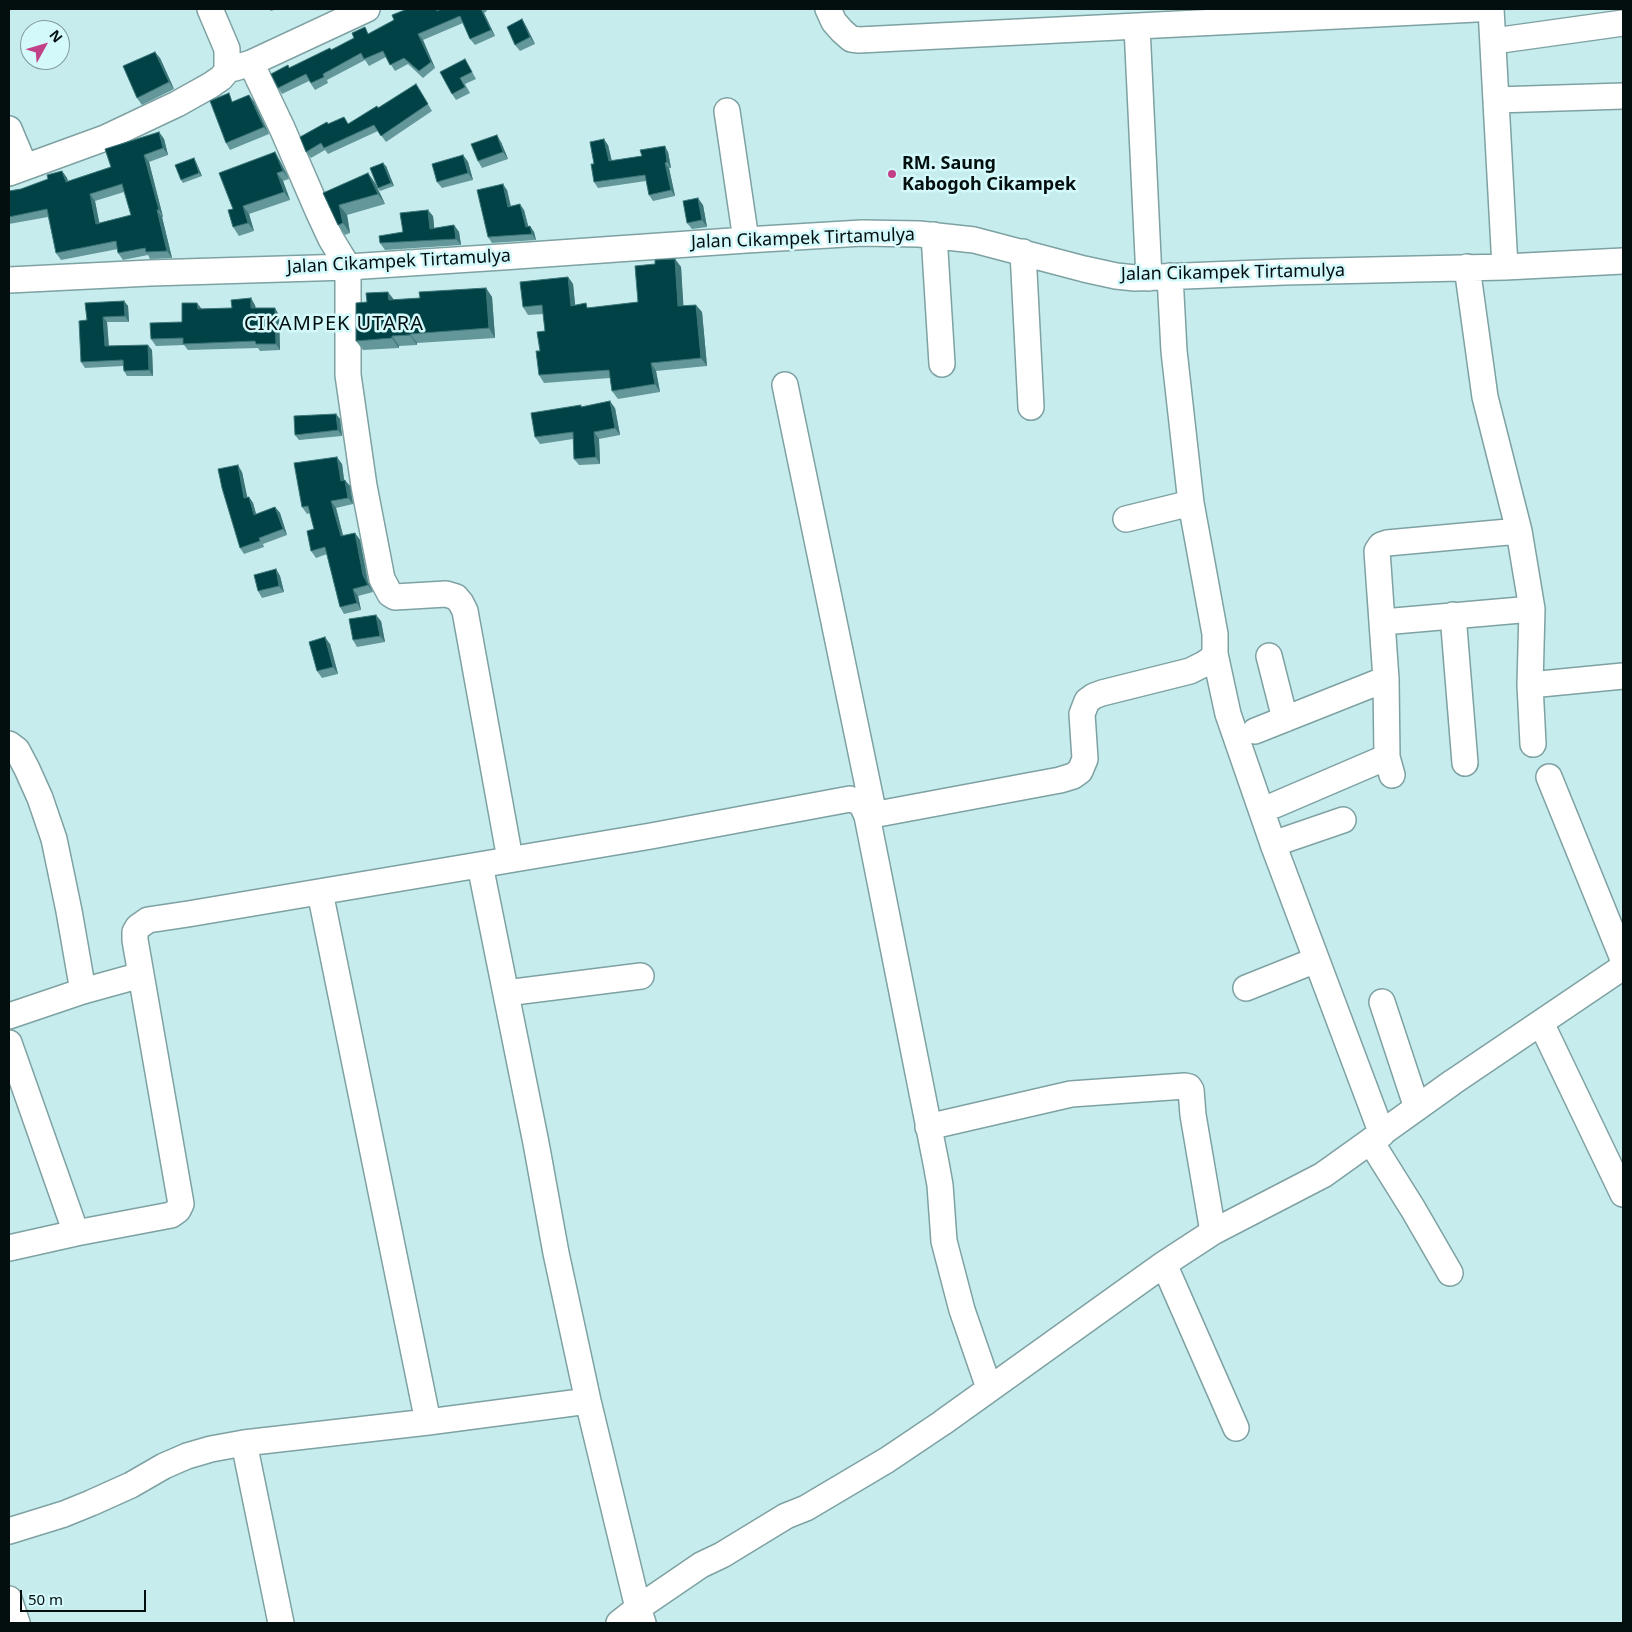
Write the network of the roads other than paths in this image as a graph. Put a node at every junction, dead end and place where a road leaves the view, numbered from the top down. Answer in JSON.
{"nodes":[{"id":1,"x":210,"y":9,"type":"edge"},
{"id":2,"x":367,"y":9,"type":"edge"},
{"id":3,"x":828,"y":9,"type":"edge"},
{"id":4,"x":1476,"y":9,"type":"edge"},
{"id":5,"x":1491,"y":9,"type":"edge"},
{"id":6,"x":1623,"y":23,"type":"edge"},
{"id":7,"x":1137,"y":27,"type":"junction"},
{"id":8,"x":1494,"y":41,"type":"junction"},
{"id":9,"x":251,"y":64,"type":"junction"},
{"id":10,"x":227,"y":71,"type":"junction"},
{"id":11,"x":1623,"y":96,"type":"edge"},
{"id":12,"x":1496,"y":100,"type":"junction"},
{"id":13,"x":727,"y":111,"type":"dead end"},
{"id":14,"x":9,"y":129,"type":"edge"},
{"id":15,"x":17,"y":170,"type":"edge"},
{"id":16,"x":934,"y":235,"type":"junction"},
{"id":17,"x":746,"y":240,"type":"junction"},
{"id":18,"x":1023,"y":252,"type":"junction"},
{"id":19,"x":1623,"y":261,"type":"edge"},
{"id":20,"x":348,"y":267,"type":"junction"},
{"id":21,"x":1467,"y":267,"type":"junction"},
{"id":22,"x":1505,"y":267,"type":"junction"},
{"id":23,"x":1159,"y":277,"type":"junction"},
{"id":24,"x":9,"y":280,"type":"edge"},
{"id":25,"x":942,"y":364,"type":"dead end"},
{"id":26,"x":785,"y":385,"type":"dead end"},
{"id":27,"x":1030,"y":407,"type":"dead end"},
{"id":28,"x":1191,"y":503,"type":"junction"},
{"id":29,"x":1126,"y":519,"type":"dead end"},
{"id":30,"x":1519,"y":531,"type":"junction"},
{"id":31,"x":1532,"y":608,"type":"junction"},
{"id":32,"x":1452,"y":616,"type":"junction"},
{"id":33,"x":1383,"y":622,"type":"junction"},
{"id":34,"x":1215,"y":654,"type":"junction"},
{"id":35,"x":1269,"y":656,"type":"dead end"},
{"id":36,"x":1623,"y":676,"type":"edge"},
{"id":37,"x":1386,"y":679,"type":"junction"},
{"id":38,"x":1530,"y":685,"type":"junction"},
{"id":39,"x":1285,"y":719,"type":"junction"},
{"id":40,"x":1254,"y":731,"type":"dead end"},
{"id":41,"x":9,"y":744,"type":"edge"},
{"id":42,"x":1533,"y":744,"type":"dead end"},
{"id":43,"x":1465,"y":763,"type":"dead end"},
{"id":44,"x":1549,"y":777,"type":"dead end"},
{"id":45,"x":1275,"y":804,"type":"dead end"},
{"id":46,"x":870,"y":816,"type":"junction"},
{"id":47,"x":1343,"y":820,"type":"dead end"},
{"id":48,"x":1273,"y":844,"type":"junction"},
{"id":49,"x":510,"y":859,"type":"junction"},
{"id":50,"x":480,"y":865,"type":"junction"},
{"id":51,"x":320,"y":892,"type":"junction"},
{"id":52,"x":1623,"y":959,"type":"edge"},
{"id":53,"x":1316,"y":960,"type":"junction"},
{"id":54,"x":1623,"y":967,"type":"edge"},
{"id":55,"x":141,"y":975,"type":"junction"},
{"id":56,"x":641,"y":976,"type":"dead end"},
{"id":57,"x":1246,"y":988,"type":"dead end"},
{"id":58,"x":83,"y":991,"type":"junction"},
{"id":59,"x":506,"y":993,"type":"junction"},
{"id":60,"x":1382,"y":1002,"type":"dead end"},
{"id":61,"x":9,"y":1016,"type":"edge"},
{"id":62,"x":1541,"y":1023,"type":"junction"},
{"id":63,"x":9,"y":1043,"type":"edge"},
{"id":64,"x":1417,"y":1108,"type":"junction"},
{"id":65,"x":928,"y":1126,"type":"junction"},
{"id":66,"x":1376,"y":1138,"type":"junction"},
{"id":67,"x":1623,"y":1194,"type":"edge"},
{"id":68,"x":1213,"y":1232,"type":"junction"},
{"id":69,"x":76,"y":1233,"type":"junction"},
{"id":70,"x":9,"y":1248,"type":"edge"},
{"id":71,"x":1164,"y":1264,"type":"junction"},
{"id":72,"x":1450,"y":1274,"type":"dead end"},
{"id":73,"x":989,"y":1388,"type":"junction"},
{"id":74,"x":588,"y":1401,"type":"junction"},
{"id":75,"x":428,"y":1422,"type":"junction"},
{"id":76,"x":1236,"y":1428,"type":"dead end"},
{"id":77,"x":244,"y":1443,"type":"junction"},
{"id":78,"x":10,"y":1525,"type":"edge"},
{"id":79,"x":9,"y":1599,"type":"edge"},
{"id":80,"x":640,"y":1616,"type":"edge"},
{"id":81,"x":16,"y":1623,"type":"edge"},
{"id":82,"x":281,"y":1623,"type":"edge"},
{"id":83,"x":619,"y":1623,"type":"edge"}],
"edges":[{"from":1,"to":10,"type":"street"},
{"from":2,"to":9,"type":"street"},
{"from":3,"to":7,"type":"street"},
{"from":4,"to":7,"type":"street"},
{"from":5,"to":8,"type":"street"},
{"from":6,"to":8,"type":"street"},
{"from":7,"to":23,"type":"street"},
{"from":8,"to":12,"type":"street"},
{"from":9,"to":10,"type":"street"},
{"from":9,"to":20,"type":"street"},
{"from":10,"to":15,"type":"street"},
{"from":11,"to":12,"type":"street"},
{"from":12,"to":22,"type":"street"},
{"from":13,"to":17,"type":"street"},
{"from":14,"to":15,"type":"street"},
{"from":16,"to":17,"type":"street","name":"Jalan Cikampek Tirtamulya"},
{"from":16,"to":18,"type":"street","name":"Jalan Cikampek Tirtamulya"},
{"from":16,"to":25,"type":"street"},
{"from":17,"to":20,"type":"street","name":"Jalan Cikampek Tirtamulya"},
{"from":18,"to":23,"type":"street","name":"Jalan Cikampek Tirtamulya"},
{"from":18,"to":27,"type":"street"},
{"from":19,"to":22,"type":"street","name":"Jalan Cikampek Tirtamulya"},
{"from":20,"to":24,"type":"street","name":"Jalan Cikampek Tirtamulya"},
{"from":20,"to":49,"type":"street"},
{"from":21,"to":22,"type":"street","name":"Jalan Cikampek Tirtamulya"},
{"from":21,"to":23,"type":"street","name":"Jalan Cikampek Tirtamulya"},
{"from":21,"to":30,"type":"street"},
{"from":23,"to":28,"type":"street"},
{"from":26,"to":46,"type":"street"},
{"from":28,"to":29,"type":"street"},
{"from":28,"to":34,"type":"street"},
{"from":30,"to":31,"type":"street"},
{"from":30,"to":33,"type":"street"},
{"from":31,"to":32,"type":"street"},
{"from":31,"to":38,"type":"street"},
{"from":32,"to":33,"type":"street"},
{"from":32,"to":43,"type":"street"},
{"from":33,"to":37,"type":"street"},
{"from":34,"to":46,"type":"street"},
{"from":34,"to":48,"type":"street"},
{"from":35,"to":39,"type":"street"},
{"from":36,"to":38,"type":"street"},
{"from":37,"to":39,"type":"street"},
{"from":37,"to":45,"type":"street"},
{"from":38,"to":42,"type":"street"},
{"from":39,"to":40,"type":"street"},
{"from":41,"to":58,"type":"street"},
{"from":44,"to":52,"type":"street"},
{"from":46,"to":49,"type":"street"},
{"from":46,"to":65,"type":"street"},
{"from":47,"to":48,"type":"street"},
{"from":48,"to":53,"type":"street"},
{"from":49,"to":50,"type":"street"},
{"from":50,"to":51,"type":"street"},
{"from":50,"to":59,"type":"street"},
{"from":51,"to":55,"type":"street"},
{"from":51,"to":75,"type":"street"},
{"from":53,"to":57,"type":"street"},
{"from":53,"to":66,"type":"street"},
{"from":54,"to":62,"type":"street"},
{"from":55,"to":58,"type":"street"},
{"from":55,"to":69,"type":"street"},
{"from":56,"to":59,"type":"street"},
{"from":58,"to":61,"type":"street"},
{"from":59,"to":74,"type":"street"},
{"from":60,"to":64,"type":"street"},
{"from":62,"to":64,"type":"street"},
{"from":62,"to":67,"type":"street"},
{"from":63,"to":69,"type":"street"},
{"from":64,"to":66,"type":"street"},
{"from":65,"to":68,"type":"street"},
{"from":65,"to":73,"type":"street"},
{"from":66,"to":68,"type":"street"},
{"from":66,"to":72,"type":"street"},
{"from":68,"to":71,"type":"street"},
{"from":69,"to":70,"type":"street"},
{"from":71,"to":73,"type":"street"},
{"from":71,"to":76,"type":"street"},
{"from":73,"to":80,"type":"street"},
{"from":74,"to":75,"type":"street"},
{"from":74,"to":80,"type":"street"},
{"from":75,"to":77,"type":"street"},
{"from":77,"to":78,"type":"street"},
{"from":77,"to":82,"type":"street"},
{"from":79,"to":81,"type":"street"},
{"from":80,"to":83,"type":"street"}]}
